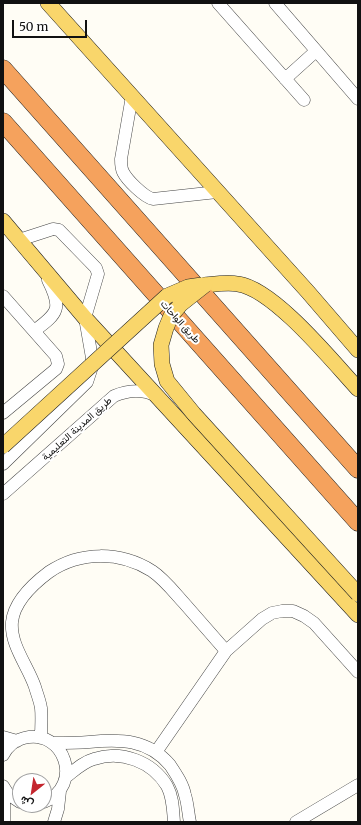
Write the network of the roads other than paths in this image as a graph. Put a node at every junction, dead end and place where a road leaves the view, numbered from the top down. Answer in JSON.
{"nodes":[{"id":1,"x":48,"y":3,"type":"edge"},
{"id":2,"x":275,"y":3,"type":"edge"},
{"id":3,"x":222,"y":4,"type":"edge"},
{"id":4,"x":59,"y":9,"type":"edge"},
{"id":5,"x":316,"y":51,"type":"junction"},
{"id":6,"x":3,"y":69,"type":"edge"},
{"id":7,"x":285,"y":79,"type":"junction"},
{"id":8,"x":132,"y":96,"type":"junction"},
{"id":9,"x":358,"y":99,"type":"edge"},
{"id":10,"x":304,"y":100,"type":"dead end"},
{"id":11,"x":3,"y":122,"type":"edge"},
{"id":12,"x":217,"y":192,"type":"junction"},
{"id":13,"x":3,"y":221,"type":"edge"},
{"id":14,"x":19,"y":240,"type":"junction"},
{"id":15,"x":42,"y":266,"type":"junction"},
{"id":16,"x":205,"y":285,"type":"junction"},
{"id":17,"x":3,"y":296,"type":"edge"},
{"id":18,"x":85,"y":318,"type":"junction"},
{"id":19,"x":34,"y":331,"type":"junction"},
{"id":20,"x":358,"y":350,"type":"edge"},
{"id":21,"x":358,"y":389,"type":"edge"},
{"id":22,"x":161,"y":398,"type":"junction"},
{"id":23,"x":3,"y":413,"type":"edge"},
{"id":24,"x":3,"y":446,"type":"edge"},
{"id":25,"x":3,"y":464,"type":"edge"},
{"id":26,"x":358,"y":469,"type":"edge"},
{"id":27,"x":3,"y":494,"type":"edge"},
{"id":28,"x":358,"y":522,"type":"edge"},
{"id":29,"x":358,"y":594,"type":"edge"},
{"id":30,"x":358,"y":615,"type":"edge"},
{"id":31,"x":226,"y":650,"type":"junction"},
{"id":32,"x":358,"y":672,"type":"edge"},
{"id":33,"x":3,"y":737,"type":"edge"},
{"id":34,"x":47,"y":740,"type":"junction"},
{"id":35,"x":17,"y":741,"type":"junction"},
{"id":36,"x":156,"y":752,"type":"junction"},
{"id":37,"x":3,"y":755,"type":"edge"},
{"id":38,"x":66,"y":777,"type":"junction"},
{"id":39,"x":358,"y":786,"type":"edge"},
{"id":40,"x":3,"y":787,"type":"edge"},
{"id":41,"x":60,"y":791,"type":"junction"},
{"id":42,"x":185,"y":794,"type":"junction"},
{"id":43,"x":12,"y":797,"type":"edge"},
{"id":44,"x":52,"y":798,"type":"edge"},
{"id":45,"x":172,"y":798,"type":"junction"},
{"id":46,"x":4,"y":822,"type":"edge"},
{"id":47,"x":54,"y":822,"type":"edge"},
{"id":48,"x":174,"y":822,"type":"edge"},
{"id":49,"x":190,"y":822,"type":"edge"},
{"id":50,"x":296,"y":822,"type":"edge"}],
"edges":[{"from":1,"to":4,"type":"main road"},
{"from":2,"to":5,"type":"street"},
{"from":3,"to":7,"type":"street"},
{"from":4,"to":8,"type":"main road"},
{"from":5,"to":7,"type":"street"},
{"from":5,"to":9,"type":"street"},
{"from":6,"to":26,"type":"highway"},
{"from":7,"to":10,"type":"street"},
{"from":8,"to":12,"type":"main road"},
{"from":8,"to":12,"type":"street"},
{"from":11,"to":28,"type":"highway","name":"طريق الواحات"},
{"from":12,"to":20,"type":"main road"},
{"from":13,"to":14,"type":"main road"},
{"from":14,"to":15,"type":"main road"},
{"from":14,"to":18,"type":"street"},
{"from":15,"to":18,"type":"main road"},
{"from":15,"to":19,"type":"street"},
{"from":16,"to":21,"type":"main road"},
{"from":16,"to":24,"type":"main road","bridge":true},
{"from":16,"to":29,"type":"main road","bridge":true},
{"from":17,"to":19,"type":"street"},
{"from":18,"to":22,"type":"main road"},
{"from":18,"to":25,"type":"street"},
{"from":19,"to":23,"type":"street"},
{"from":22,"to":27,"type":"street","name":"طريق المدينة التعليمية"},
{"from":22,"to":30,"type":"main road"},
{"from":31,"to":32,"type":"street"},
{"from":31,"to":34,"type":"street"},
{"from":31,"to":36,"type":"street"},
{"from":33,"to":35,"type":"street"},
{"from":34,"to":35,"type":"street"},
{"from":34,"to":36,"type":"street"},
{"from":34,"to":38,"type":"street"},
{"from":35,"to":37,"type":"street"},
{"from":36,"to":42,"type":"street"},
{"from":38,"to":41,"type":"street"},
{"from":38,"to":45,"type":"street"},
{"from":39,"to":50,"type":"street"},
{"from":40,"to":43,"type":"street"},
{"from":40,"to":46,"type":"street"},
{"from":41,"to":44,"type":"street"},
{"from":41,"to":47,"type":"street"},
{"from":42,"to":45,"type":"street"},
{"from":42,"to":49,"type":"street"},
{"from":45,"to":48,"type":"street"}]}
